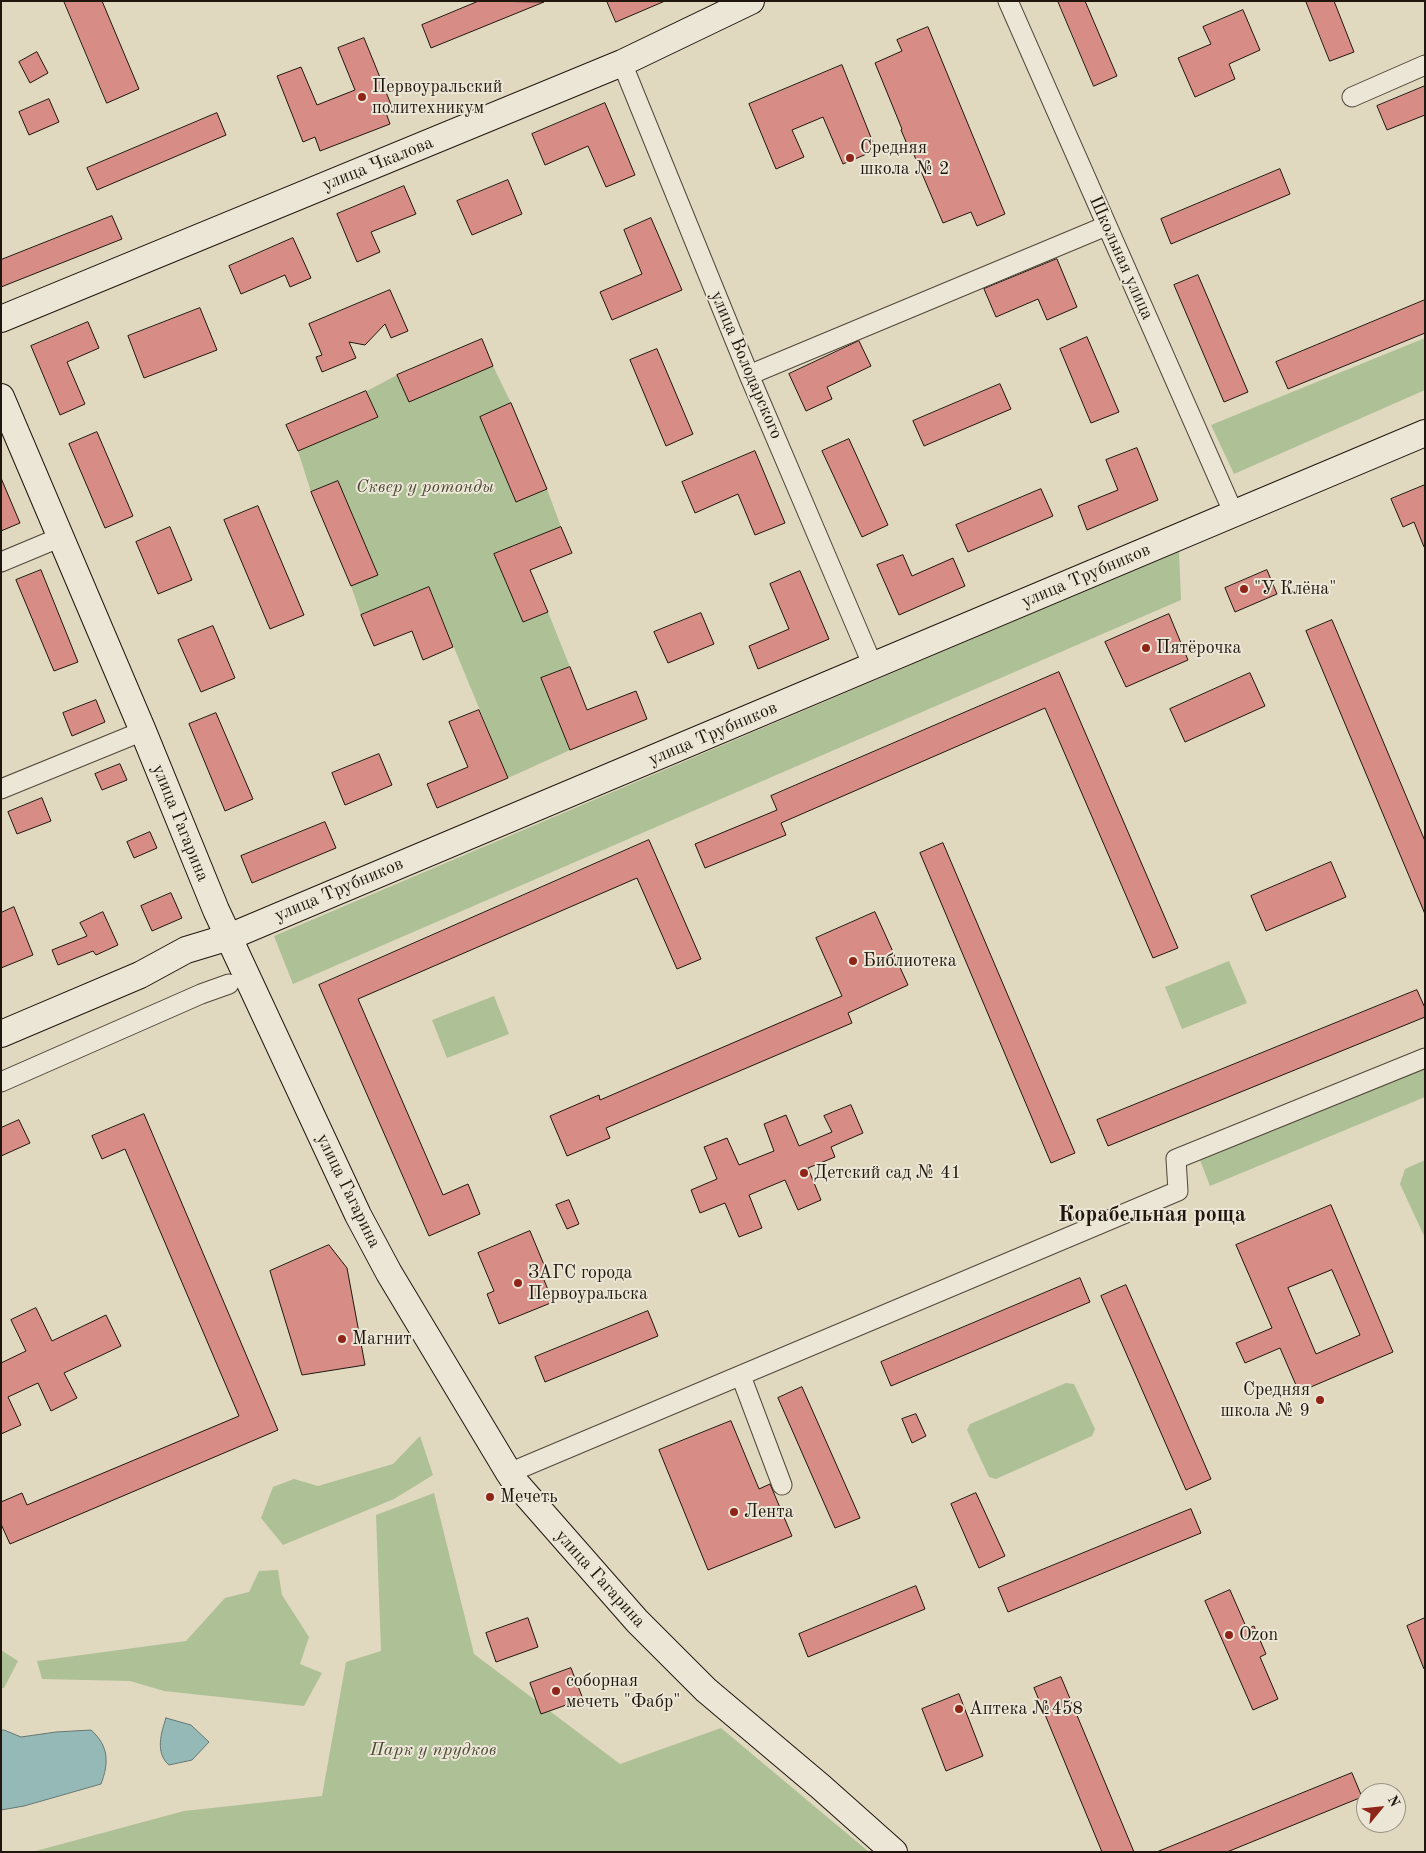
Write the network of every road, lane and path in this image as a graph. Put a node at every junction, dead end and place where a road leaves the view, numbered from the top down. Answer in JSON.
{"nodes":[{"id":1,"x":751,"y":1,"type":"edge"},
{"id":2,"x":1008,"y":1,"type":"edge"},
{"id":3,"x":622,"y":63,"type":"junction"},
{"id":4,"x":1425,"y":65,"type":"edge"},
{"id":5,"x":1352,"y":97,"type":"dead end"},
{"id":6,"x":1106,"y":226,"type":"junction"},
{"id":7,"x":1,"y":319,"type":"edge"},
{"id":8,"x":749,"y":374,"type":"junction"},
{"id":9,"x":1,"y":397,"type":"edge"},
{"id":10,"x":1425,"y":433,"type":"edge"},
{"id":11,"x":1234,"y":514,"type":"junction"},
{"id":12,"x":61,"y":537,"type":"junction"},
{"id":13,"x":1,"y":562,"type":"edge"},
{"id":14,"x":873,"y":666,"type":"junction"},
{"id":15,"x":142,"y":731,"type":"junction"},
{"id":16,"x":1,"y":789,"type":"edge"},
{"id":17,"x":228,"y":938,"type":"junction"},
{"id":18,"x":228,"y":984,"type":"dead end"},
{"id":19,"x":1,"y":1034,"type":"edge"},
{"id":20,"x":1425,"y":1058,"type":"edge"},
{"id":21,"x":1,"y":1082,"type":"edge"},
{"id":22,"x":741,"y":1376,"type":"junction"},
{"id":23,"x":509,"y":1473,"type":"junction"},
{"id":24,"x":782,"y":1485,"type":"dead end"},
{"id":25,"x":894,"y":1852,"type":"edge"}],
"edges":[{"from":1,"to":3,"type":"street","name":"улица Чкалова"},
{"from":2,"to":6,"type":"street","name":"Школьная улица"},
{"from":3,"to":7,"type":"street","name":"улица Чкалова"},
{"from":3,"to":8,"type":"street","name":"улица Володарского"},
{"from":4,"to":5,"type":"street"},
{"from":6,"to":8,"type":"street"},
{"from":6,"to":11,"type":"street","name":"Школьная улица"},
{"from":8,"to":14,"type":"street","name":"улица Володарского"},
{"from":9,"to":12,"type":"street","name":"улица Гагарина"},
{"from":10,"to":11,"type":"street","name":"улица Трубников"},
{"from":11,"to":14,"type":"street","name":"улица Трубников"},
{"from":12,"to":13,"type":"street"},
{"from":12,"to":15,"type":"street","name":"улица Гагарина"},
{"from":14,"to":17,"type":"street","name":"улица Трубников"},
{"from":15,"to":16,"type":"street"},
{"from":15,"to":17,"type":"street","name":"улица Гагарина"},
{"from":17,"to":19,"type":"street","name":"улица Трубников"},
{"from":17,"to":23,"type":"street","name":"улица Гагарина"},
{"from":18,"to":21,"type":"street"},
{"from":20,"to":22,"type":"street"},
{"from":22,"to":23,"type":"street"},
{"from":22,"to":24,"type":"street"},
{"from":23,"to":25,"type":"street","name":"улица Гагарина"}]}
